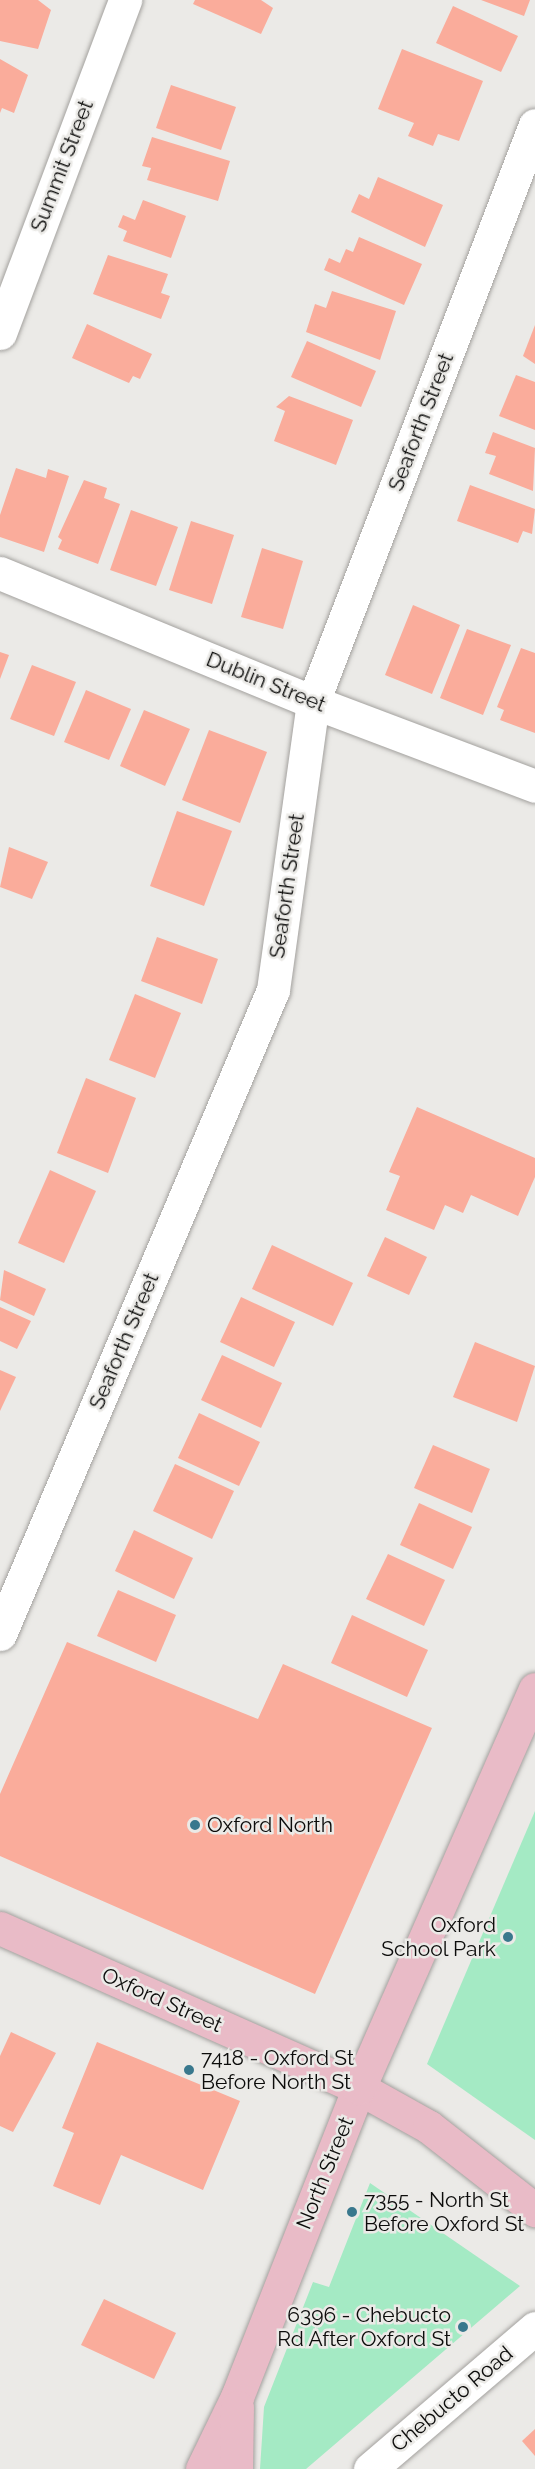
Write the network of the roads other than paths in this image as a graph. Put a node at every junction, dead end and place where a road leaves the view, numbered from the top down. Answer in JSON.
{"nodes":[{"id":1,"x":125,"y":0,"type":"edge"},
{"id":2,"x":535,"y":125,"type":"edge"},
{"id":3,"x":0,"y":333,"type":"edge"},
{"id":4,"x":0,"y":573,"type":"edge"},
{"id":5,"x":314,"y":702,"type":"junction"},
{"id":6,"x":535,"y":786,"type":"edge"},
{"id":7,"x":0,"y":1634,"type":"edge"},
{"id":8,"x":535,"y":1689,"type":"edge"},
{"id":9,"x":0,"y":1928,"type":"edge"},
{"id":10,"x":359,"y":2088,"type":"junction"},
{"id":11,"x":535,"y":2210,"type":"edge"},
{"id":12,"x":535,"y":2328,"type":"edge"},
{"id":13,"x":237,"y":2397,"type":"junction"},
{"id":14,"x":202,"y":2469,"type":"edge"},
{"id":15,"x":236,"y":2469,"type":"edge"},
{"id":16,"x":370,"y":2469,"type":"edge"}],
"edges":[{"from":1,"to":3,"type":"street","name":"Summit Street"},
{"from":2,"to":5,"type":"street","name":"Seaforth Street"},
{"from":4,"to":5,"type":"street","name":"Dublin Street"},
{"from":5,"to":6,"type":"street","name":"Dublin Street"},
{"from":5,"to":7,"type":"street","name":"Seaforth Street"},
{"from":8,"to":10,"type":"main road","name":"North Street"},
{"from":9,"to":10,"type":"main road","name":"Oxford Street"},
{"from":10,"to":11,"type":"main road","name":"Oxford Street"},
{"from":10,"to":13,"type":"main road","name":"North Street"},
{"from":12,"to":16,"type":"street","name":"Chebucto Road"},
{"from":13,"to":14,"type":"main road","name":"North Street"},
{"from":13,"to":15,"type":"main road","name":"North Street"}]}
